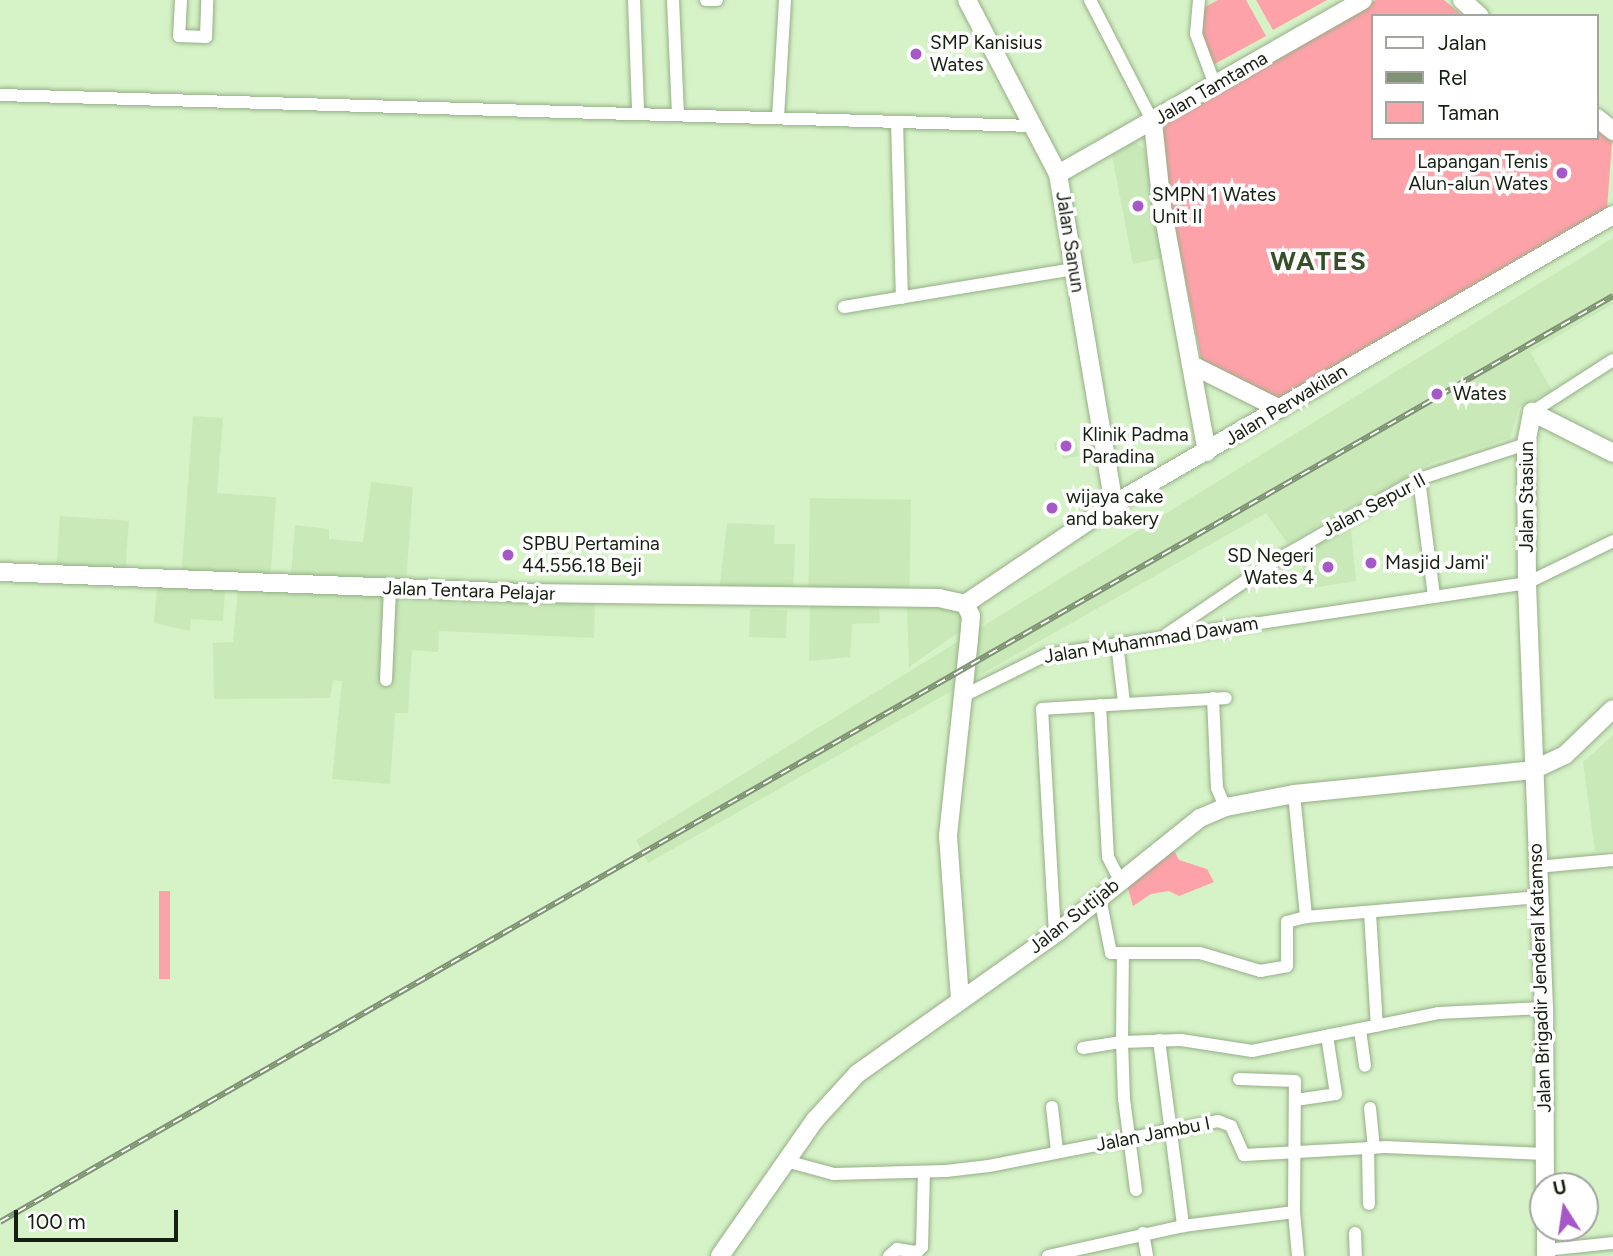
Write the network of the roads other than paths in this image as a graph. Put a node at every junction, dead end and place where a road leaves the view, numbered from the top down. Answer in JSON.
{"nodes":[{"id":1,"x":181,"y":0,"type":"edge"},
{"id":2,"x":207,"y":0,"type":"edge"},
{"id":3,"x":634,"y":0,"type":"edge"},
{"id":4,"x":673,"y":0,"type":"edge"},
{"id":5,"x":706,"y":0,"type":"edge"},
{"id":6,"x":717,"y":0,"type":"edge"},
{"id":7,"x":785,"y":0,"type":"edge"},
{"id":8,"x":967,"y":0,"type":"edge"},
{"id":9,"x":1090,"y":0,"type":"edge"},
{"id":10,"x":1199,"y":0,"type":"edge"},
{"id":11,"x":1462,"y":0,"type":"edge"},
{"id":12,"x":1353,"y":3,"type":"edge"},
{"id":13,"x":1478,"y":14,"type":"edge"},
{"id":14,"x":1215,"y":85,"type":"junction"},
{"id":15,"x":0,"y":95,"type":"edge"},
{"id":16,"x":638,"y":111,"type":"junction"},
{"id":17,"x":678,"y":113,"type":"junction"},
{"id":18,"x":778,"y":118,"type":"junction"},
{"id":19,"x":1599,"y":120,"type":"edge"},
{"id":20,"x":897,"y":122,"type":"junction"},
{"id":21,"x":1153,"y":122,"type":"junction"},
{"id":22,"x":1034,"y":126,"type":"junction"},
{"id":23,"x":1613,"y":131,"type":"edge"},
{"id":24,"x":1058,"y":174,"type":"junction"},
{"id":25,"x":1613,"y":215,"type":"edge"},
{"id":26,"x":1074,"y":269,"type":"junction"},
{"id":27,"x":902,"y":298,"type":"junction"},
{"id":28,"x":844,"y":307,"type":"dead end"},
{"id":29,"x":1613,"y":360,"type":"edge"},
{"id":30,"x":1192,"y":365,"type":"junction"},
{"id":31,"x":1280,"y":409,"type":"junction"},
{"id":32,"x":1532,"y":412,"type":"junction"},
{"id":33,"x":1526,"y":444,"type":"junction"},
{"id":34,"x":1207,"y":452,"type":"junction"},
{"id":35,"x":1613,"y":453,"type":"edge"},
{"id":36,"x":1419,"y":479,"type":"junction"},
{"id":37,"x":1114,"y":504,"type":"junction"},
{"id":38,"x":1613,"y":541,"type":"edge"},
{"id":39,"x":0,"y":572,"type":"edge"},
{"id":40,"x":1527,"y":583,"type":"junction"},
{"id":41,"x":390,"y":589,"type":"junction"},
{"id":42,"x":1434,"y":596,"type":"junction"},
{"id":43,"x":965,"y":604,"type":"junction"},
{"id":44,"x":1164,"y":636,"type":"junction"},
{"id":45,"x":1116,"y":643,"type":"junction"},
{"id":46,"x":386,"y":680,"type":"dead end"},
{"id":47,"x":961,"y":697,"type":"junction"},
{"id":48,"x":1124,"y":703,"type":"junction"},
{"id":49,"x":1100,"y":705,"type":"junction"},
{"id":50,"x":1613,"y":709,"type":"edge"},
{"id":51,"x":1532,"y":770,"type":"junction"},
{"id":52,"x":1294,"y":794,"type":"junction"},
{"id":53,"x":1225,"y":807,"type":"junction"},
{"id":54,"x":1613,"y":860,"type":"edge"},
{"id":55,"x":1537,"y":867,"type":"junction"},
{"id":56,"x":1120,"y":881,"type":"junction"},
{"id":57,"x":1539,"y":897,"type":"junction"},
{"id":58,"x":1100,"y":898,"type":"junction"},
{"id":59,"x":1370,"y":913,"type":"junction"},
{"id":60,"x":1306,"y":917,"type":"junction"},
{"id":61,"x":1055,"y":934,"type":"junction"},
{"id":62,"x":1122,"y":953,"type":"junction"},
{"id":63,"x":960,"y":1000,"type":"junction"},
{"id":64,"x":1544,"y":1008,"type":"junction"},
{"id":65,"x":1377,"y":1026,"type":"junction"},
{"id":66,"x":1360,"y":1030,"type":"junction"},
{"id":67,"x":1327,"y":1036,"type":"junction"},
{"id":68,"x":1159,"y":1040,"type":"junction"},
{"id":69,"x":1122,"y":1042,"type":"junction"},
{"id":70,"x":1083,"y":1048,"type":"dead end"},
{"id":71,"x":1365,"y":1066,"type":"dead end"},
{"id":72,"x":1239,"y":1079,"type":"dead end"},
{"id":73,"x":1296,"y":1100,"type":"junction"},
{"id":74,"x":1052,"y":1107,"type":"dead end"},
{"id":75,"x":1370,"y":1108,"type":"dead end"},
{"id":76,"x":1170,"y":1128,"type":"junction"},
{"id":77,"x":1130,"y":1139,"type":"junction"},
{"id":78,"x":1371,"y":1148,"type":"junction"},
{"id":79,"x":1057,"y":1151,"type":"junction"},
{"id":80,"x":1545,"y":1154,"type":"junction"},
{"id":81,"x":1294,"y":1155,"type":"junction"},
{"id":82,"x":786,"y":1161,"type":"junction"},
{"id":83,"x":924,"y":1172,"type":"junction"},
{"id":84,"x":1545,"y":1172,"type":"edge"},
{"id":85,"x":1136,"y":1190,"type":"dead end"},
{"id":86,"x":1369,"y":1204,"type":"dead end"},
{"id":87,"x":1294,"y":1212,"type":"junction"},
{"id":88,"x":1183,"y":1226,"type":"junction"},
{"id":89,"x":1143,"y":1233,"type":"junction"},
{"id":90,"x":1355,"y":1233,"type":"dead end"},
{"id":91,"x":1613,"y":1243,"type":"edge"},
{"id":92,"x":1546,"y":1253,"type":"edge"},
{"id":93,"x":720,"y":1256,"type":"edge"},
{"id":94,"x":888,"y":1256,"type":"edge"},
{"id":95,"x":1048,"y":1256,"type":"edge"},
{"id":96,"x":1147,"y":1256,"type":"edge"},
{"id":97,"x":1298,"y":1256,"type":"edge"},
{"id":98,"x":1356,"y":1256,"type":"edge"}],
"edges":[{"from":1,"to":2,"type":"street"},
{"from":3,"to":16,"type":"street"},
{"from":4,"to":17,"type":"street"},
{"from":5,"to":6,"type":"street"},
{"from":7,"to":18,"type":"street"},
{"from":8,"to":22,"type":"main road","name":"Jalan Sanun"},
{"from":9,"to":21,"type":"street"},
{"from":10,"to":14,"type":"street"},
{"from":11,"to":13,"type":"main road"},
{"from":12,"to":14,"type":"main road","name":"Jalan Tamtama"},
{"from":14,"to":21,"type":"main road","name":"Jalan Tamtama"},
{"from":15,"to":16,"type":"street"},
{"from":16,"to":17,"type":"street"},
{"from":17,"to":18,"type":"street"},
{"from":18,"to":20,"type":"street"},
{"from":19,"to":23,"type":"main road"},
{"from":20,"to":22,"type":"street"},
{"from":20,"to":27,"type":"street"},
{"from":21,"to":24,"type":"main road","name":"Jalan Tamtama"},
{"from":21,"to":30,"type":"main road"},
{"from":22,"to":24,"type":"main road","name":"Jalan Sanun"},
{"from":24,"to":26,"type":"main road","name":"Jalan Sanun"},
{"from":25,"to":31,"type":"main road","name":"Jalan Perwakilan"},
{"from":26,"to":27,"type":"street"},
{"from":26,"to":37,"type":"main road","name":"Jalan Sanun"},
{"from":27,"to":28,"type":"street"},
{"from":29,"to":32,"type":"street"},
{"from":30,"to":31,"type":"main road"},
{"from":30,"to":34,"type":"main road"},
{"from":31,"to":34,"type":"main road","name":"Jalan Perwakilan"},
{"from":32,"to":33,"type":"main road","name":"Jalan Stasiun"},
{"from":32,"to":35,"type":"main road"},
{"from":33,"to":36,"type":"street","name":"Jalan Sepur II"},
{"from":33,"to":40,"type":"main road","name":"Jalan Stasiun"},
{"from":34,"to":37,"type":"main road","name":"Jalan Perwakilan"},
{"from":36,"to":42,"type":"street"},
{"from":36,"to":44,"type":"street","name":"Jalan Sepur II"},
{"from":37,"to":43,"type":"main road","name":"Jalan Perwakilan"},
{"from":38,"to":40,"type":"street","name":"Jalan Muhammad Dawam"},
{"from":39,"to":41,"type":"main road","name":"Jalan Tentara Pelajar"},
{"from":40,"to":42,"type":"street","name":"Jalan Muhammad Dawam"},
{"from":40,"to":51,"type":"main road","name":"Jalan Stasiun"},
{"from":41,"to":43,"type":"main road","name":"Jalan Tentara Pelajar"},
{"from":41,"to":46,"type":"street"},
{"from":42,"to":44,"type":"street","name":"Jalan Muhammad Dawam"},
{"from":43,"to":47,"type":"main road"},
{"from":44,"to":45,"type":"street","name":"Jalan Muhammad Dawam"},
{"from":45,"to":47,"type":"street","name":"Jalan Muhammad Dawam"},
{"from":45,"to":48,"type":"street"},
{"from":47,"to":63,"type":"main road"},
{"from":48,"to":49,"type":"street"},
{"from":48,"to":53,"type":"street"},
{"from":49,"to":56,"type":"street"},
{"from":49,"to":61,"type":"street"},
{"from":50,"to":51,"type":"main road","name":"Jalan Sutijab"},
{"from":51,"to":52,"type":"main road","name":"Jalan Sutijab"},
{"from":51,"to":55,"type":"main road","name":"Jalan Brigadir Jenderal Katamso"},
{"from":52,"to":53,"type":"main road","name":"Jalan Sutijab"},
{"from":52,"to":60,"type":"street"},
{"from":53,"to":56,"type":"main road","name":"Jalan Sutijab"},
{"from":54,"to":55,"type":"street"},
{"from":55,"to":57,"type":"main road","name":"Jalan Brigadir Jenderal Katamso"},
{"from":56,"to":58,"type":"main road","name":"Jalan Sutijab"},
{"from":57,"to":59,"type":"street"},
{"from":57,"to":64,"type":"main road","name":"Jalan Brigadir Jenderal Katamso"},
{"from":58,"to":61,"type":"main road","name":"Jalan Sutijab"},
{"from":58,"to":62,"type":"street"},
{"from":59,"to":60,"type":"street"},
{"from":59,"to":65,"type":"street"},
{"from":60,"to":62,"type":"street"},
{"from":61,"to":63,"type":"main road","name":"Jalan Sutijab"},
{"from":62,"to":69,"type":"street"},
{"from":63,"to":82,"type":"main road","name":"Jalan Sutijab"},
{"from":64,"to":65,"type":"street"},
{"from":64,"to":80,"type":"main road","name":"Jalan Brigadir Jenderal Katamso"},
{"from":65,"to":66,"type":"street"},
{"from":66,"to":67,"type":"street"},
{"from":66,"to":71,"type":"street"},
{"from":67,"to":68,"type":"street"},
{"from":67,"to":73,"type":"street"},
{"from":68,"to":69,"type":"street"},
{"from":68,"to":76,"type":"street"},
{"from":69,"to":70,"type":"street"},
{"from":69,"to":77,"type":"street"},
{"from":72,"to":73,"type":"street"},
{"from":73,"to":81,"type":"street"},
{"from":74,"to":79,"type":"street"},
{"from":75,"to":78,"type":"street"},
{"from":76,"to":77,"type":"street","name":"Jalan Jambu I"},
{"from":76,"to":81,"type":"street","name":"Jalan Jambu I"},
{"from":76,"to":88,"type":"street"},
{"from":77,"to":79,"type":"street","name":"Jalan Jambu I"},
{"from":77,"to":85,"type":"street"},
{"from":78,"to":80,"type":"street","name":"Jalan Jambu I"},
{"from":78,"to":81,"type":"street","name":"Jalan Jambu I"},
{"from":78,"to":86,"type":"street"},
{"from":79,"to":83,"type":"street","name":"Jalan Jambu I"},
{"from":80,"to":84,"type":"main road","name":"Jalan Brigadir Jenderal Katamso"},
{"from":81,"to":87,"type":"street"},
{"from":82,"to":83,"type":"street","name":"Jalan Jambu I"},
{"from":82,"to":93,"type":"main road","name":"Jalan Sutijab"},
{"from":83,"to":94,"type":"street"},
{"from":87,"to":88,"type":"street"},
{"from":87,"to":97,"type":"street"},
{"from":88,"to":89,"type":"street"},
{"from":89,"to":95,"type":"street"},
{"from":89,"to":96,"type":"street"},
{"from":90,"to":98,"type":"street"},
{"from":91,"to":92,"type":"street"}]}
